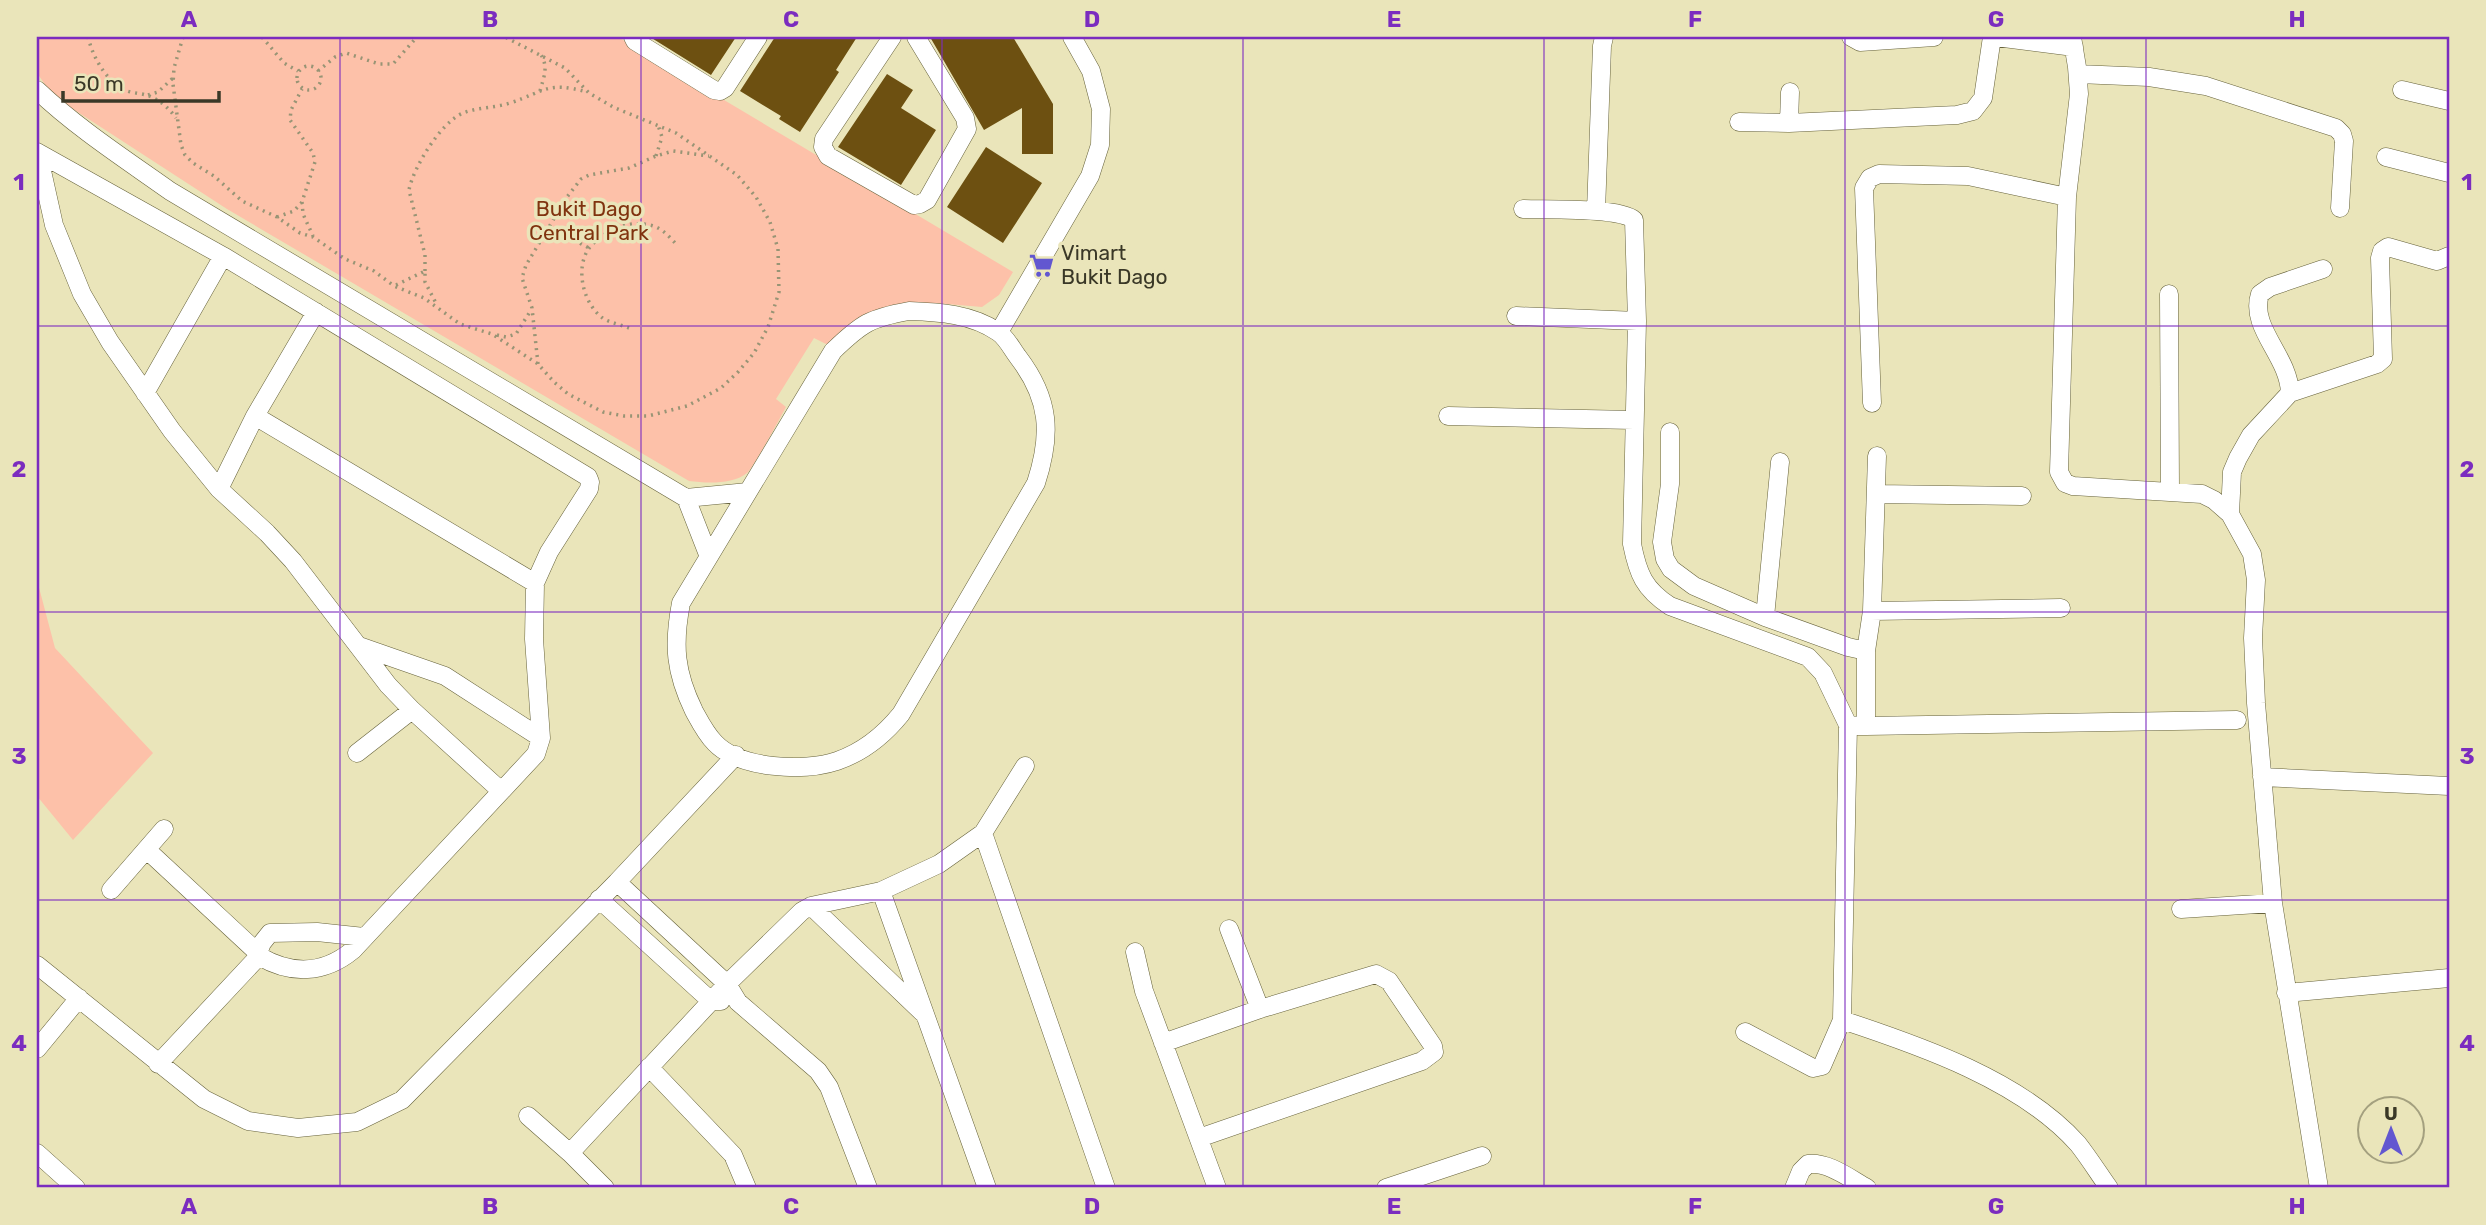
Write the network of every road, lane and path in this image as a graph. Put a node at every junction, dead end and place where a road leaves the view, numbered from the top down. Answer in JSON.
{"nodes":[{"id":1,"x":88,"y":37,"type":"edge"},
{"id":2,"x":183,"y":37,"type":"edge"},
{"id":3,"x":262,"y":37,"type":"edge"},
{"id":4,"x":417,"y":37,"type":"edge"},
{"id":5,"x":505,"y":37,"type":"edge"},
{"id":6,"x":632,"y":37,"type":"edge"},
{"id":7,"x":758,"y":37,"type":"edge"},
{"id":8,"x":892,"y":37,"type":"edge"},
{"id":9,"x":916,"y":37,"type":"edge"},
{"id":10,"x":1072,"y":37,"type":"edge"},
{"id":11,"x":1604,"y":37,"type":"edge"},
{"id":12,"x":1851,"y":37,"type":"edge"},
{"id":13,"x":1934,"y":37,"type":"edge"},
{"id":14,"x":1994,"y":37,"type":"edge"},
{"id":15,"x":2073,"y":42,"type":"edge"},
{"id":16,"x":540,"y":53,"type":"junction"},
{"id":17,"x":298,"y":71,"type":"junction"},
{"id":18,"x":318,"y":71,"type":"junction"},
{"id":19,"x":2078,"y":74,"type":"junction"},
{"id":20,"x":174,"y":78,"type":"junction"},
{"id":21,"x":302,"y":89,"type":"junction"},
{"id":22,"x":37,"y":90,"type":"edge"},
{"id":23,"x":2402,"y":90,"type":"dead end"},
{"id":24,"x":540,"y":91,"type":"junction"},
{"id":25,"x":1790,"y":92,"type":"dead end"},
{"id":26,"x":589,"y":93,"type":"junction"},
{"id":27,"x":146,"y":95,"type":"junction"},
{"id":28,"x":2449,"y":101,"type":"edge"},
{"id":29,"x":177,"y":121,"type":"junction"},
{"id":30,"x":1740,"y":122,"type":"dead end"},
{"id":31,"x":1789,"y":123,"type":"junction"},
{"id":32,"x":658,"y":124,"type":"junction"},
{"id":33,"x":37,"y":152,"type":"edge"},
{"id":34,"x":656,"y":156,"type":"junction"},
{"id":35,"x":2386,"y":157,"type":"dead end"},
{"id":36,"x":715,"y":158,"type":"junction"},
{"id":37,"x":2449,"y":173,"type":"edge"},
{"id":38,"x":2067,"y":197,"type":"junction"},
{"id":39,"x":302,"y":202,"type":"junction"},
{"id":40,"x":2340,"y":208,"type":"dead end"},
{"id":41,"x":1523,"y":209,"type":"dead end"},
{"id":42,"x":1596,"y":211,"type":"junction"},
{"id":43,"x":277,"y":217,"type":"junction"},
{"id":44,"x":549,"y":227,"type":"junction"},
{"id":45,"x":313,"y":237,"type":"junction"},
{"id":46,"x":678,"y":246,"type":"dead end"},
{"id":47,"x":589,"y":248,"type":"junction"},
{"id":48,"x":223,"y":256,"type":"junction"},
{"id":49,"x":2449,"y":256,"type":"edge"},
{"id":50,"x":2323,"y":269,"type":"dead end"},
{"id":51,"x":425,"y":271,"type":"junction"},
{"id":52,"x":394,"y":286,"type":"junction"},
{"id":53,"x":2169,"y":294,"type":"dead end"},
{"id":54,"x":438,"y":307,"type":"junction"},
{"id":55,"x":532,"y":308,"type":"junction"},
{"id":56,"x":316,"y":312,"type":"junction"},
{"id":57,"x":1517,"y":316,"type":"dead end"},
{"id":58,"x":1637,"y":321,"type":"junction"},
{"id":59,"x":629,"y":328,"type":"dead end"},
{"id":60,"x":999,"y":332,"type":"junction"},
{"id":61,"x":492,"y":334,"type":"junction"},
{"id":62,"x":538,"y":364,"type":"junction"},
{"id":63,"x":145,"y":393,"type":"junction"},
{"id":64,"x":2290,"y":393,"type":"junction"},
{"id":65,"x":1872,"y":402,"type":"dead end"},
{"id":66,"x":255,"y":416,"type":"junction"},
{"id":67,"x":1448,"y":416,"type":"dead end"},
{"id":68,"x":1634,"y":420,"type":"junction"},
{"id":69,"x":1670,"y":432,"type":"dead end"},
{"id":70,"x":1877,"y":456,"type":"dead end"},
{"id":71,"x":1780,"y":462,"type":"dead end"},
{"id":72,"x":219,"y":489,"type":"junction"},
{"id":73,"x":2170,"y":491,"type":"junction"},
{"id":74,"x":748,"y":492,"type":"junction"},
{"id":75,"x":1876,"y":494,"type":"junction"},
{"id":76,"x":2022,"y":496,"type":"dead end"},
{"id":77,"x":687,"y":498,"type":"junction"},
{"id":78,"x":2230,"y":514,"type":"junction"},
{"id":79,"x":709,"y":557,"type":"junction"},
{"id":80,"x":535,"y":583,"type":"junction"},
{"id":81,"x":2061,"y":608,"type":"dead end"},
{"id":82,"x":1872,"y":611,"type":"junction"},
{"id":83,"x":1765,"y":617,"type":"junction"},
{"id":84,"x":359,"y":646,"type":"junction"},
{"id":85,"x":1866,"y":651,"type":"junction"},
{"id":86,"x":412,"y":710,"type":"junction"},
{"id":87,"x":2237,"y":720,"type":"dead end"},
{"id":88,"x":1857,"y":725,"type":"junction"},
{"id":89,"x":541,"y":738,"type":"junction"},
{"id":90,"x":357,"y":753,"type":"dead end"},
{"id":91,"x":736,"y":755,"type":"junction"},
{"id":92,"x":1026,"y":766,"type":"dead end"},
{"id":93,"x":2262,"y":778,"type":"junction"},
{"id":94,"x":2449,"y":786,"type":"edge"},
{"id":95,"x":500,"y":790,"type":"junction"},
{"id":96,"x":164,"y":829,"type":"dead end"},
{"id":97,"x":983,"y":833,"type":"junction"},
{"id":98,"x":147,"y":850,"type":"junction"},
{"id":99,"x":617,"y":882,"type":"junction"},
{"id":100,"x":111,"y":890,"type":"dead end"},
{"id":101,"x":881,"y":891,"type":"junction"},
{"id":102,"x":599,"y":899,"type":"junction"},
{"id":103,"x":2273,"y":903,"type":"junction"},
{"id":104,"x":811,"y":906,"type":"junction"},
{"id":105,"x":2181,"y":909,"type":"dead end"},
{"id":106,"x":1230,"y":929,"type":"dead end"},
{"id":107,"x":364,"y":937,"type":"junction"},
{"id":108,"x":1135,"y":952,"type":"dead end"},
{"id":109,"x":259,"y":955,"type":"junction"},
{"id":110,"x":37,"y":965,"type":"edge"},
{"id":111,"x":2449,"y":978,"type":"edge"},
{"id":112,"x":727,"y":984,"type":"junction"},
{"id":113,"x":2286,"y":993,"type":"junction"},
{"id":114,"x":79,"y":998,"type":"junction"},
{"id":115,"x":711,"y":1001,"type":"junction"},
{"id":116,"x":738,"y":1002,"type":"junction"},
{"id":117,"x":1261,"y":1009,"type":"junction"},
{"id":118,"x":926,"y":1016,"type":"junction"},
{"id":119,"x":1842,"y":1020,"type":"junction"},
{"id":120,"x":1745,"y":1032,"type":"dead end"},
{"id":121,"x":1163,"y":1043,"type":"junction"},
{"id":122,"x":37,"y":1049,"type":"edge"},
{"id":123,"x":158,"y":1064,"type":"junction"},
{"id":124,"x":649,"y":1068,"type":"junction"},
{"id":125,"x":528,"y":1116,"type":"dead end"},
{"id":126,"x":1199,"y":1138,"type":"junction"},
{"id":127,"x":37,"y":1153,"type":"edge"},
{"id":128,"x":570,"y":1153,"type":"junction"},
{"id":129,"x":1482,"y":1156,"type":"dead end"},
{"id":130,"x":76,"y":1188,"type":"edge"},
{"id":131,"x":605,"y":1188,"type":"edge"},
{"id":132,"x":747,"y":1188,"type":"edge"},
{"id":133,"x":868,"y":1188,"type":"edge"},
{"id":134,"x":987,"y":1188,"type":"edge"},
{"id":135,"x":1106,"y":1188,"type":"edge"},
{"id":136,"x":1217,"y":1188,"type":"edge"},
{"id":137,"x":1386,"y":1188,"type":"edge"},
{"id":138,"x":1794,"y":1188,"type":"edge"},
{"id":139,"x":1867,"y":1188,"type":"edge"},
{"id":140,"x":2109,"y":1188,"type":"edge"},
{"id":141,"x":2319,"y":1188,"type":"edge"}],
"edges":[{"from":1,"to":27,"type":"path"},
{"from":2,"to":20,"type":"path"},
{"from":3,"to":17,"type":"path"},
{"from":4,"to":18,"type":"path"},
{"from":5,"to":16,"type":"path"},
{"from":6,"to":7,"type":"street"},
{"from":8,"to":9,"type":"street"},
{"from":10,"to":60,"type":"street"},
{"from":11,"to":42,"type":"street"},
{"from":12,"to":13,"type":"street"},
{"from":14,"to":15,"type":"street"},
{"from":14,"to":31,"type":"street"},
{"from":15,"to":19,"type":"street"},
{"from":16,"to":24,"type":"path"},
{"from":16,"to":26,"type":"path"},
{"from":17,"to":18,"type":"path"},
{"from":17,"to":21,"type":"path"},
{"from":18,"to":21,"type":"path"},
{"from":19,"to":38,"type":"street"},
{"from":19,"to":40,"type":"street"},
{"from":20,"to":27,"type":"path"},
{"from":20,"to":29,"type":"path"},
{"from":21,"to":39,"type":"path"},
{"from":22,"to":77,"type":"street"},
{"from":23,"to":28,"type":"street"},
{"from":24,"to":26,"type":"path"},
{"from":24,"to":51,"type":"path"},
{"from":25,"to":31,"type":"street"},
{"from":26,"to":32,"type":"path"},
{"from":27,"to":29,"type":"path"},
{"from":29,"to":43,"type":"path"},
{"from":30,"to":31,"type":"street"},
{"from":32,"to":34,"type":"path"},
{"from":32,"to":36,"type":"path"},
{"from":33,"to":48,"type":"street"},
{"from":33,"to":63,"type":"street"},
{"from":34,"to":36,"type":"path"},
{"from":34,"to":44,"type":"path"},
{"from":35,"to":37,"type":"street"},
{"from":36,"to":62,"type":"path"},
{"from":38,"to":65,"type":"street"},
{"from":38,"to":73,"type":"street"},
{"from":39,"to":43,"type":"path"},
{"from":39,"to":45,"type":"path"},
{"from":41,"to":42,"type":"street"},
{"from":42,"to":58,"type":"street"},
{"from":43,"to":45,"type":"path"},
{"from":44,"to":47,"type":"path"},
{"from":44,"to":55,"type":"path"},
{"from":45,"to":52,"type":"path"},
{"from":46,"to":47,"type":"path"},
{"from":47,"to":59,"type":"path"},
{"from":48,"to":56,"type":"street"},
{"from":48,"to":63,"type":"street"},
{"from":49,"to":64,"type":"street"},
{"from":50,"to":64,"type":"street"},
{"from":51,"to":52,"type":"path"},
{"from":51,"to":54,"type":"path"},
{"from":52,"to":54,"type":"path"},
{"from":53,"to":73,"type":"street"},
{"from":54,"to":61,"type":"path"},
{"from":55,"to":61,"type":"path"},
{"from":55,"to":62,"type":"path"},
{"from":56,"to":66,"type":"street"},
{"from":56,"to":80,"type":"street"},
{"from":57,"to":58,"type":"street"},
{"from":58,"to":68,"type":"street"},
{"from":60,"to":74,"type":"street"},
{"from":60,"to":91,"type":"street"},
{"from":61,"to":62,"type":"path"},
{"from":63,"to":72,"type":"street"},
{"from":64,"to":78,"type":"street"},
{"from":66,"to":72,"type":"street"},
{"from":66,"to":80,"type":"street"},
{"from":67,"to":68,"type":"street"},
{"from":68,"to":88,"type":"street"},
{"from":69,"to":83,"type":"street"},
{"from":70,"to":75,"type":"street"},
{"from":71,"to":83,"type":"street"},
{"from":72,"to":84,"type":"street"},
{"from":73,"to":78,"type":"street"},
{"from":74,"to":77,"type":"street"},
{"from":74,"to":79,"type":"street"},
{"from":75,"to":76,"type":"street"},
{"from":75,"to":82,"type":"street"},
{"from":77,"to":79,"type":"street"},
{"from":78,"to":93,"type":"street"},
{"from":79,"to":91,"type":"street"},
{"from":80,"to":89,"type":"street"},
{"from":81,"to":82,"type":"street"},
{"from":82,"to":85,"type":"street"},
{"from":83,"to":85,"type":"street"},
{"from":84,"to":86,"type":"street"},
{"from":84,"to":89,"type":"street"},
{"from":85,"to":88,"type":"street"},
{"from":86,"to":90,"type":"street"},
{"from":86,"to":95,"type":"street"},
{"from":87,"to":88,"type":"street"},
{"from":88,"to":119,"type":"street"},
{"from":89,"to":95,"type":"street"},
{"from":91,"to":99,"type":"street"},
{"from":92,"to":97,"type":"street"},
{"from":93,"to":94,"type":"street"},
{"from":93,"to":103,"type":"street"},
{"from":95,"to":107,"type":"street"},
{"from":96,"to":98,"type":"street"},
{"from":97,"to":101,"type":"street"},
{"from":97,"to":135,"type":"street"},
{"from":98,"to":100,"type":"street"},
{"from":98,"to":109,"type":"street"},
{"from":99,"to":102,"type":"street"},
{"from":99,"to":112,"type":"street"},
{"from":101,"to":104,"type":"street"},
{"from":101,"to":118,"type":"street"},
{"from":102,"to":115,"type":"street"},
{"from":102,"to":123,"type":"street"},
{"from":103,"to":105,"type":"street"},
{"from":103,"to":113,"type":"street"},
{"from":104,"to":112,"type":"street"},
{"from":104,"to":118,"type":"street"},
{"from":106,"to":117,"type":"street"},
{"from":107,"to":109,"type":"street"},
{"from":107,"to":109,"type":"street"},
{"from":108,"to":121,"type":"street"},
{"from":109,"to":123,"type":"street"},
{"from":110,"to":114,"type":"street"},
{"from":111,"to":113,"type":"street"},
{"from":112,"to":115,"type":"street"},
{"from":112,"to":116,"type":"street"},
{"from":113,"to":141,"type":"street"},
{"from":114,"to":122,"type":"street"},
{"from":114,"to":123,"type":"street"},
{"from":115,"to":116,"type":"street"},
{"from":115,"to":124,"type":"street"},
{"from":116,"to":133,"type":"street"},
{"from":117,"to":121,"type":"street"},
{"from":117,"to":126,"type":"street"},
{"from":118,"to":134,"type":"street"},
{"from":119,"to":120,"type":"street"},
{"from":119,"to":140,"type":"street"},
{"from":121,"to":126,"type":"street"},
{"from":124,"to":128,"type":"street"},
{"from":124,"to":132,"type":"street"},
{"from":125,"to":128,"type":"street"},
{"from":126,"to":136,"type":"street"},
{"from":127,"to":130,"type":"street"},
{"from":128,"to":131,"type":"street"},
{"from":129,"to":137,"type":"street"},
{"from":138,"to":139,"type":"street"}]}
